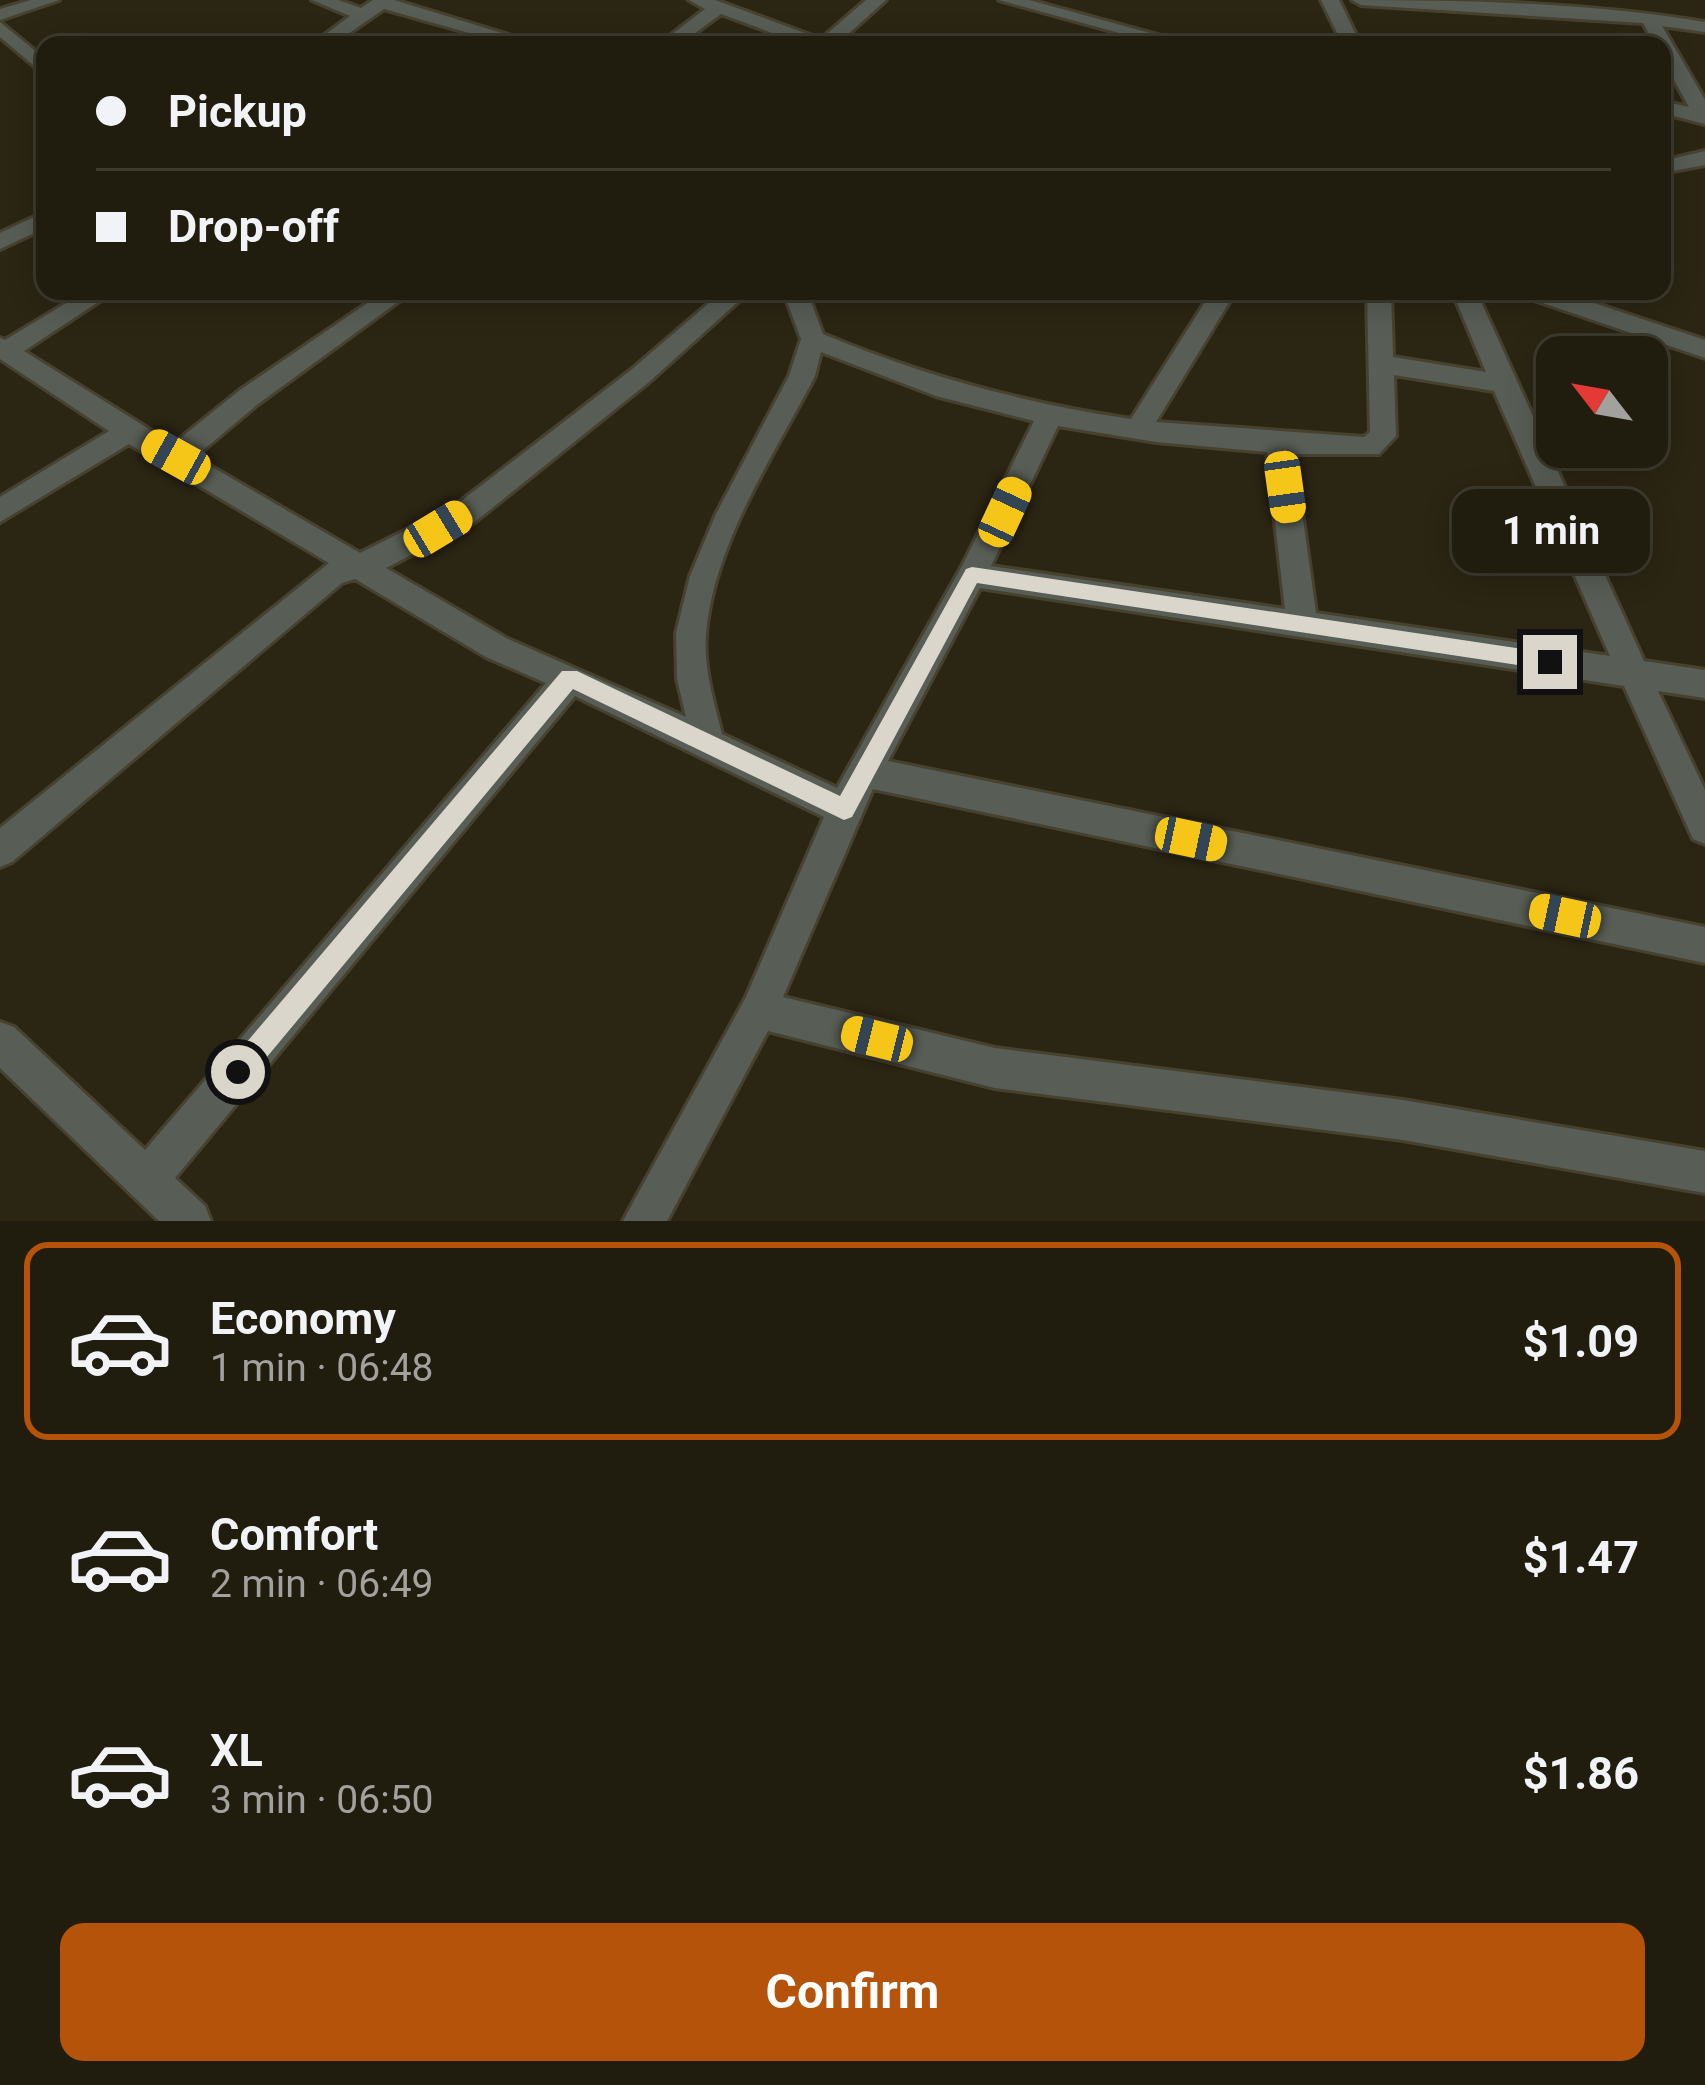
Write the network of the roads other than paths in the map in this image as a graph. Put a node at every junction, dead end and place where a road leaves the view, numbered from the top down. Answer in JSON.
{"nodes":[{"id":1,"x":50,"y":0,"type":"edge"},
{"id":2,"x":321,"y":0,"type":"edge"},
{"id":3,"x":698,"y":0,"type":"edge"},
{"id":4,"x":877,"y":0,"type":"edge"},
{"id":5,"x":1008,"y":0,"type":"edge"},
{"id":6,"x":1330,"y":0,"type":"edge"},
{"id":7,"x":1361,"y":0,"type":"edge"},
{"id":8,"x":383,"y":1,"type":"edge"},
{"id":9,"x":718,"y":8,"type":"junction"},
{"id":10,"x":0,"y":15,"type":"edge"},
{"id":11,"x":363,"y":15,"type":"junction"},
{"id":12,"x":1649,"y":18,"type":"junction"},
{"id":13,"x":0,"y":27,"type":"edge"},
{"id":14,"x":1705,"y":27,"type":"edge"},
{"id":15,"x":333,"y":36,"type":"edge"},
{"id":16,"x":502,"y":36,"type":"edge"},
{"id":17,"x":679,"y":36,"type":"edge"},
{"id":18,"x":798,"y":36,"type":"edge"},
{"id":19,"x":835,"y":36,"type":"edge"},
{"id":20,"x":1150,"y":36,"type":"edge"},
{"id":21,"x":1348,"y":36,"type":"edge"},
{"id":22,"x":1659,"y":36,"type":"edge"},
{"id":23,"x":1671,"y":57,"type":"edge"},
{"id":24,"x":36,"y":61,"type":"edge"},
{"id":25,"x":1671,"y":109,"type":"edge"},
{"id":26,"x":1705,"y":117,"type":"edge"},
{"id":27,"x":1705,"y":157,"type":"edge"},
{"id":28,"x":1671,"y":167,"type":"edge"},
{"id":29,"x":36,"y":224,"type":"edge"},
{"id":30,"x":0,"y":242,"type":"edge"},
{"id":31,"x":87,"y":300,"type":"edge"},
{"id":32,"x":387,"y":300,"type":"edge"},
{"id":33,"x":727,"y":300,"type":"edge"},
{"id":34,"x":799,"y":300,"type":"edge"},
{"id":35,"x":1218,"y":300,"type":"edge"},
{"id":36,"x":1378,"y":300,"type":"edge"},
{"id":37,"x":1468,"y":300,"type":"edge"},
{"id":38,"x":1559,"y":300,"type":"edge"},
{"id":39,"x":812,"y":339,"type":"junction"},
{"id":40,"x":3,"y":349,"type":"edge"},
{"id":41,"x":1705,"y":350,"type":"edge"},
{"id":42,"x":1380,"y":364,"type":"junction"},
{"id":43,"x":1505,"y":383,"type":"junction"},
{"id":44,"x":1050,"y":416,"type":"junction"},
{"id":45,"x":1139,"y":428,"type":"junction"},
{"id":46,"x":129,"y":431,"type":"junction"},
{"id":47,"x":1279,"y":442,"type":"junction"},
{"id":48,"x":176,"y":457,"type":"junction"},
{"id":49,"x":0,"y":511,"type":"edge"},
{"id":50,"x":362,"y":564,"type":"junction"},
{"id":51,"x":972,"y":574,"type":"junction"},
{"id":52,"x":1302,"y":621,"type":"junction"},
{"id":53,"x":1636,"y":676,"type":"junction"},
{"id":54,"x":570,"y":678,"type":"junction"},
{"id":55,"x":1705,"y":684,"type":"edge"},
{"id":56,"x":708,"y":744,"type":"junction"},
{"id":57,"x":864,"y":772,"type":"junction"},
{"id":58,"x":844,"y":809,"type":"junction"},
{"id":59,"x":1705,"y":827,"type":"edge"},
{"id":60,"x":0,"y":850,"type":"edge"},
{"id":61,"x":1705,"y":945,"type":"edge"},
{"id":62,"x":759,"y":1010,"type":"junction"},
{"id":63,"x":0,"y":1041,"type":"edge"},
{"id":64,"x":1705,"y":1172,"type":"edge"},
{"id":65,"x":147,"y":1179,"type":"junction"},
{"id":66,"x":190,"y":1221,"type":"edge"},
{"id":67,"x":644,"y":1221,"type":"edge"}],
"edges":[{"from":1,"to":10,"type":"street"},
{"from":2,"to":11,"type":"street"},
{"from":3,"to":9,"type":"street"},
{"from":4,"to":19,"type":"street"},
{"from":5,"to":20,"type":"street"},
{"from":6,"to":21,"type":"street"},
{"from":7,"to":12,"type":"street"},
{"from":8,"to":11,"type":"street"},
{"from":8,"to":16,"type":"street"},
{"from":9,"to":17,"type":"street"},
{"from":9,"to":18,"type":"street"},
{"from":11,"to":15,"type":"street"},
{"from":12,"to":14,"type":"street"},
{"from":12,"to":22,"type":"street"},
{"from":13,"to":24,"type":"street"},
{"from":23,"to":26,"type":"street"},
{"from":25,"to":26,"type":"street"},
{"from":27,"to":28,"type":"street"},
{"from":29,"to":30,"type":"street"},
{"from":31,"to":40,"type":"street"},
{"from":32,"to":48,"type":"street"},
{"from":33,"to":50,"type":"street"},
{"from":34,"to":39,"type":"street"},
{"from":35,"to":45,"type":"street"},
{"from":36,"to":42,"type":"street"},
{"from":37,"to":43,"type":"street"},
{"from":38,"to":41,"type":"street"},
{"from":39,"to":44,"type":"street"},
{"from":39,"to":56,"type":"street"},
{"from":40,"to":46,"type":"street"},
{"from":42,"to":43,"type":"street"},
{"from":42,"to":47,"type":"street"},
{"from":43,"to":53,"type":"street"},
{"from":44,"to":45,"type":"street"},
{"from":44,"to":51,"type":"street"},
{"from":45,"to":47,"type":"street"},
{"from":46,"to":48,"type":"street"},
{"from":46,"to":49,"type":"street"},
{"from":47,"to":52,"type":"street"},
{"from":48,"to":50,"type":"street"},
{"from":50,"to":54,"type":"street"},
{"from":50,"to":60,"type":"street"},
{"from":51,"to":52,"type":"street"},
{"from":51,"to":57,"type":"street"},
{"from":52,"to":53,"type":"street"},
{"from":53,"to":55,"type":"street"},
{"from":53,"to":59,"type":"street"},
{"from":54,"to":56,"type":"street"},
{"from":54,"to":65,"type":"street"},
{"from":56,"to":58,"type":"street"},
{"from":57,"to":58,"type":"street"},
{"from":57,"to":61,"type":"street"},
{"from":58,"to":62,"type":"street"},
{"from":62,"to":64,"type":"street"},
{"from":62,"to":67,"type":"street"},
{"from":63,"to":65,"type":"street"},
{"from":65,"to":66,"type":"street"}]}
